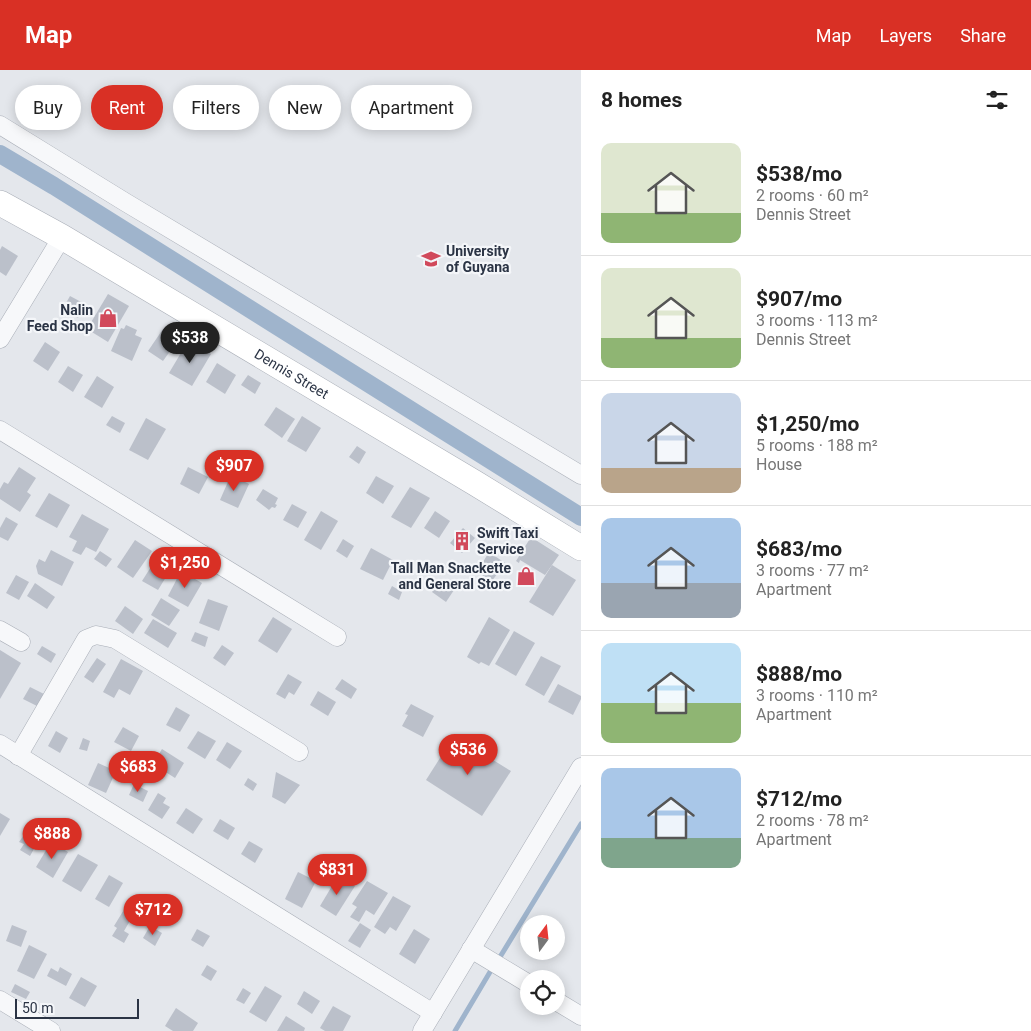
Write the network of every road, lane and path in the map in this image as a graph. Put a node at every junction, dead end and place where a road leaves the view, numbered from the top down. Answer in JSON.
{"nodes":[{"id":1,"x":0,"y":125,"type":"edge"},
{"id":2,"x":0,"y":203,"type":"edge"},
{"id":3,"x":62,"y":237,"type":"junction"},
{"id":4,"x":0,"y":339,"type":"edge"},
{"id":5,"x":0,"y":430,"type":"edge"},
{"id":6,"x":581,"y":475,"type":"edge"},
{"id":7,"x":581,"y":548,"type":"edge"},
{"id":8,"x":0,"y":630,"type":"edge"},
{"id":9,"x":337,"y":637,"type":"dead end"},
{"id":10,"x":20,"y":642,"type":"dead end"},
{"id":11,"x":0,"y":744,"type":"edge"},
{"id":12,"x":299,"y":752,"type":"dead end"},
{"id":13,"x":18,"y":756,"type":"junction"},
{"id":14,"x":581,"y":767,"type":"edge"},
{"id":15,"x":471,"y":949,"type":"junction"},
{"id":16,"x":520,"y":979,"type":"edge"},
{"id":17,"x":0,"y":1000,"type":"edge"},
{"id":18,"x":565,"y":1006,"type":"edge"},
{"id":19,"x":433,"y":1013,"type":"junction"},
{"id":20,"x":581,"y":1016,"type":"edge"},
{"id":21,"x":51,"y":1031,"type":"edge"},
{"id":22,"x":422,"y":1031,"type":"edge"}],
"edges":[{"from":1,"to":6,"type":"street"},
{"from":2,"to":3,"type":"street","name":"Dennis Street"},
{"from":3,"to":4,"type":"street"},
{"from":3,"to":7,"type":"street","name":"Dennis Street"},
{"from":5,"to":9,"type":"street"},
{"from":8,"to":10,"type":"street"},
{"from":11,"to":13,"type":"street"},
{"from":12,"to":13,"type":"street"},
{"from":13,"to":19,"type":"street"},
{"from":14,"to":15,"type":"street"},
{"from":15,"to":16,"type":"street"},
{"from":15,"to":19,"type":"street"},
{"from":17,"to":21,"type":"street"},
{"from":18,"to":20,"type":"street"},
{"from":19,"to":22,"type":"street"}]}
